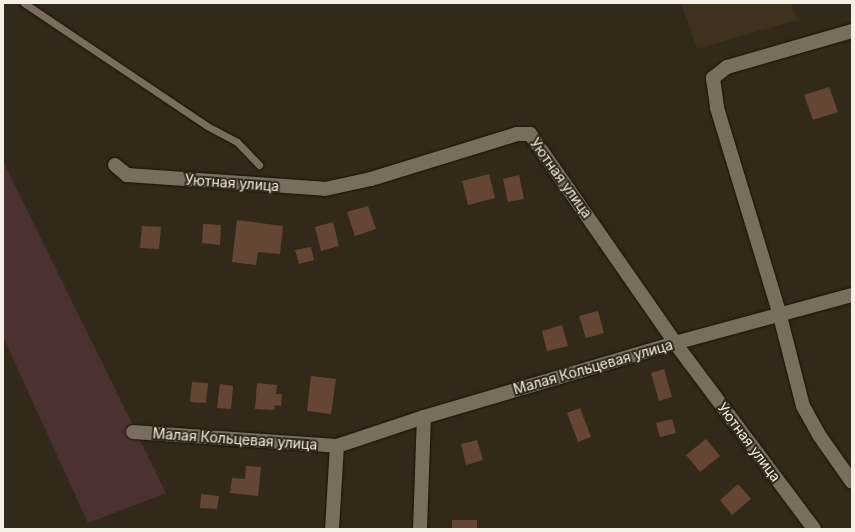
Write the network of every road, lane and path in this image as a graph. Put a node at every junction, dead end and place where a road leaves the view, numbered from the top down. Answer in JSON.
{"nodes":[{"id":1,"x":24,"y":3,"type":"edge"},
{"id":2,"x":852,"y":32,"type":"edge"},
{"id":3,"x":114,"y":165,"type":"dead end"},
{"id":4,"x":259,"y":165,"type":"dead end"},
{"id":5,"x":852,"y":295,"type":"edge"},
{"id":6,"x":780,"y":316,"type":"junction"},
{"id":7,"x":675,"y":343,"type":"junction"},
{"id":8,"x":424,"y":417,"type":"junction"},
{"id":9,"x":133,"y":432,"type":"dead end"},
{"id":10,"x":337,"y":446,"type":"junction"},
{"id":11,"x":852,"y":482,"type":"edge"},
{"id":12,"x":332,"y":529,"type":"edge"},
{"id":13,"x":420,"y":529,"type":"edge"},
{"id":14,"x":814,"y":529,"type":"edge"}],
"edges":[{"from":1,"to":4,"type":"lane"},
{"from":2,"to":6,"type":"street"},
{"from":3,"to":7,"type":"street","name":"Уютная улица"},
{"from":5,"to":6,"type":"street","name":"Малая Кольцевая улица"},
{"from":6,"to":7,"type":"street","name":"Малая Кольцевая улица"},
{"from":6,"to":11,"type":"street"},
{"from":7,"to":8,"type":"street","name":"Малая Кольцевая улица"},
{"from":7,"to":14,"type":"street","name":"Уютная улица"},
{"from":8,"to":10,"type":"street","name":"Малая Кольцевая улица"},
{"from":8,"to":13,"type":"street"},
{"from":9,"to":10,"type":"street","name":"Малая Кольцевая улица"},
{"from":10,"to":12,"type":"street","name":"Малая Кольцевая улица"}]}
